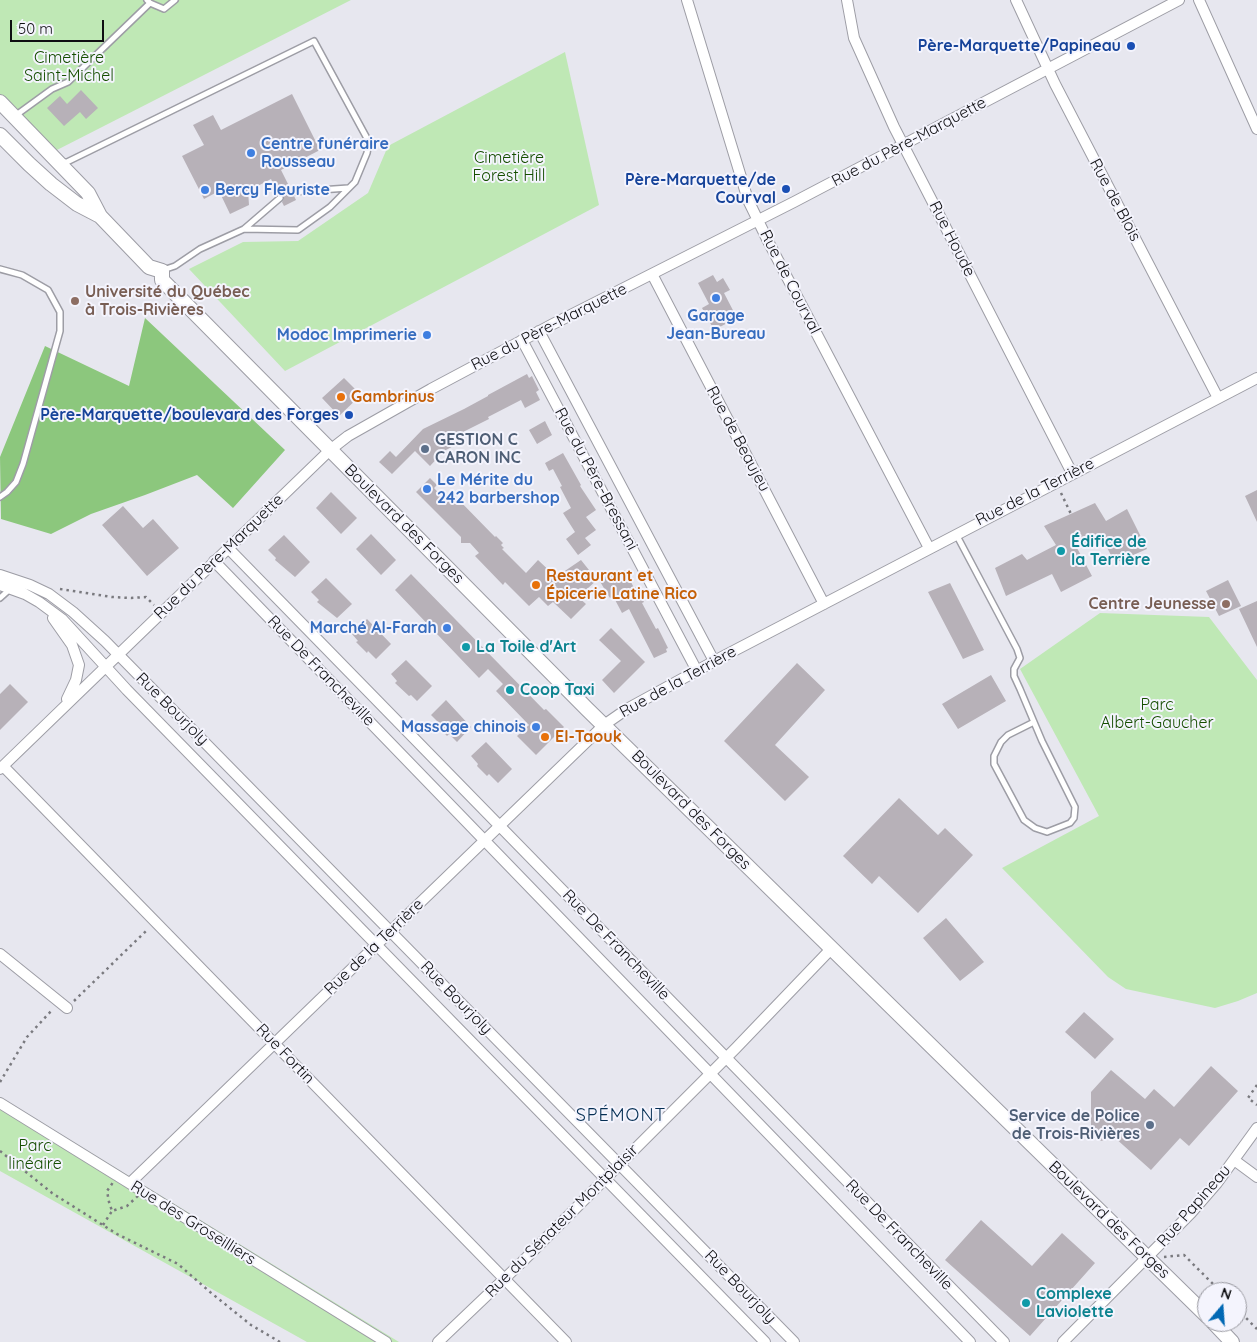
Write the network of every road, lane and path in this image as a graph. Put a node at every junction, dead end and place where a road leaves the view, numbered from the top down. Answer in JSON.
{"nodes":[{"id":1,"x":175,"y":0,"type":"edge"},
{"id":2,"x":687,"y":0,"type":"edge"},
{"id":3,"x":847,"y":0,"type":"edge"},
{"id":4,"x":1016,"y":0,"type":"edge"},
{"id":5,"x":1179,"y":0,"type":"edge"},
{"id":6,"x":1199,"y":0,"type":"edge"},
{"id":7,"x":148,"y":2,"type":"edge"},
{"id":8,"x":1047,"y":68,"type":"junction"},
{"id":9,"x":0,"y":102,"type":"edge"},
{"id":10,"x":17,"y":119,"type":"junction"},
{"id":11,"x":1257,"y":129,"type":"edge"},
{"id":12,"x":0,"y":135,"type":"edge"},
{"id":13,"x":904,"y":145,"type":"junction"},
{"id":14,"x":59,"y":163,"type":"junction"},
{"id":15,"x":348,"y":188,"type":"junction"},
{"id":16,"x":292,"y":192,"type":"dead end"},
{"id":17,"x":280,"y":198,"type":"dead end"},
{"id":18,"x":100,"y":216,"type":"junction"},
{"id":19,"x":758,"y":220,"type":"junction"},
{"id":20,"x":244,"y":229,"type":"junction"},
{"id":21,"x":0,"y":269,"type":"edge"},
{"id":22,"x":162,"y":271,"type":"junction"},
{"id":23,"x":652,"y":274,"type":"junction"},
{"id":24,"x":539,"y":332,"type":"junction"},
{"id":25,"x":522,"y":340,"type":"junction"},
{"id":26,"x":1257,"y":378,"type":"edge"},
{"id":27,"x":1218,"y":398,"type":"junction"},
{"id":28,"x":330,"y":450,"type":"junction"},
{"id":29,"x":1072,"y":473,"type":"junction"},
{"id":30,"x":1055,"y":482,"type":"junction"},
{"id":31,"x":0,"y":497,"type":"edge"},
{"id":32,"x":1072,"y":514,"type":"dead end"},
{"id":33,"x":956,"y":534,"type":"junction"},
{"id":34,"x":228,"y":548,"type":"junction"},
{"id":35,"x":929,"y":548,"type":"junction"},
{"id":36,"x":214,"y":561,"type":"junction"},
{"id":37,"x":0,"y":575,"type":"edge"},
{"id":38,"x":0,"y":585,"type":"edge"},
{"id":39,"x":10,"y":589,"type":"junction"},
{"id":40,"x":49,"y":594,"type":"junction"},
{"id":41,"x":0,"y":598,"type":"edge"},
{"id":42,"x":824,"y":604,"type":"junction"},
{"id":43,"x":45,"y":606,"type":"junction"},
{"id":44,"x":161,"y":613,"type":"junction"},
{"id":45,"x":118,"y":654,"type":"junction"},
{"id":46,"x":714,"y":661,"type":"junction"},
{"id":47,"x":105,"y":666,"type":"junction"},
{"id":48,"x":697,"y":670,"type":"junction"},
{"id":49,"x":64,"y":707,"type":"junction"},
{"id":50,"x":1034,"y":722,"type":"junction"},
{"id":51,"x":604,"y":725,"type":"junction"},
{"id":52,"x":2,"y":767,"type":"edge"},
{"id":53,"x":500,"y":826,"type":"junction"},
{"id":54,"x":484,"y":840,"type":"junction"},
{"id":55,"x":155,"y":922,"type":"junction"},
{"id":56,"x":391,"y":931,"type":"junction"},
{"id":57,"x":376,"y":945,"type":"junction"},
{"id":58,"x":831,"y":949,"type":"junction"},
{"id":59,"x":0,"y":954,"type":"edge"},
{"id":60,"x":67,"y":1008,"type":"joint"},
{"id":61,"x":45,"y":1018,"type":"dead end"},
{"id":62,"x":274,"y":1044,"type":"junction"},
{"id":63,"x":726,"y":1058,"type":"junction"},
{"id":64,"x":710,"y":1074,"type":"junction"},
{"id":65,"x":0,"y":1082,"type":"edge"},
{"id":66,"x":1257,"y":1085,"type":"edge"},
{"id":67,"x":0,"y":1103,"type":"edge"},
{"id":68,"x":1257,"y":1105,"type":"edge"},
{"id":69,"x":1257,"y":1128,"type":"edge"},
{"id":70,"x":0,"y":1151,"type":"edge"},
{"id":71,"x":1234,"y":1160,"type":"junction"},
{"id":72,"x":619,"y":1164,"type":"junction"},
{"id":73,"x":1257,"y":1177,"type":"edge"},
{"id":74,"x":604,"y":1178,"type":"junction"},
{"id":75,"x":130,"y":1183,"type":"junction"},
{"id":76,"x":112,"y":1211,"type":"junction"},
{"id":77,"x":103,"y":1225,"type":"junction"},
{"id":78,"x":1184,"y":1255,"type":"dead end"},
{"id":79,"x":1148,"y":1258,"type":"junction"},
{"id":80,"x":505,"y":1279,"type":"junction"},
{"id":81,"x":1211,"y":1282,"type":"edge"},
{"id":82,"x":1197,"y":1306,"type":"edge"},
{"id":83,"x":1247,"y":1319,"type":"edge"},
{"id":84,"x":1257,"y":1329,"type":"edge"},
{"id":85,"x":1222,"y":1332,"type":"edge"},
{"id":86,"x":280,"y":1342,"type":"edge"},
{"id":87,"x":386,"y":1342,"type":"edge"},
{"id":88,"x":438,"y":1342,"type":"edge"},
{"id":89,"x":566,"y":1342,"type":"edge"},
{"id":90,"x":765,"y":1342,"type":"edge"},
{"id":91,"x":794,"y":1342,"type":"edge"},
{"id":92,"x":970,"y":1342,"type":"edge"},
{"id":93,"x":1004,"y":1342,"type":"edge"},
{"id":94,"x":1063,"y":1342,"type":"edge"},
{"id":95,"x":1232,"y":1342,"type":"edge"}],
"edges":[{"from":1,"to":7,"type":"lane"},
{"from":2,"to":19,"type":"street","name":"Rue de Courval"},
{"from":3,"to":13,"type":"street","name":"Rue Houde"},
{"from":4,"to":8,"type":"street","name":"Rue de Blois"},
{"from":5,"to":8,"type":"street","name":"Rue du Père-Marquette"},
{"from":6,"to":11,"type":"street"},
{"from":7,"to":10,"type":"lane"},
{"from":8,"to":13,"type":"street","name":"Rue du Père-Marquette"},
{"from":8,"to":27,"type":"street","name":"Rue de Blois"},
{"from":9,"to":10,"type":"main road"},
{"from":10,"to":14,"type":"main road"},
{"from":12,"to":18,"type":"main road"},
{"from":13,"to":19,"type":"street","name":"Rue du Père-Marquette"},
{"from":13,"to":29,"type":"street","name":"Rue Houde"},
{"from":14,"to":15,"type":"lane"},
{"from":14,"to":18,"type":"main road"},
{"from":15,"to":16,"type":"lane"},
{"from":15,"to":20,"type":"lane"},
{"from":17,"to":20,"type":"lane"},
{"from":18,"to":22,"type":"main road"},
{"from":19,"to":23,"type":"street","name":"Rue du Père-Marquette"},
{"from":19,"to":35,"type":"street","name":"Rue de Courval"},
{"from":20,"to":22,"type":"lane"},
{"from":21,"to":31,"type":"lane"},
{"from":22,"to":28,"type":"main road","name":"Boulevard des Forges"},
{"from":23,"to":24,"type":"street","name":"Rue du Père-Marquette"},
{"from":23,"to":42,"type":"street","name":"Rue de Beaujeu"},
{"from":24,"to":25,"type":"street","name":"Rue du Père-Marquette"},
{"from":24,"to":46,"type":"street","name":"Rue du Père-Bressani"},
{"from":25,"to":28,"type":"street","name":"Rue du Père-Marquette"},
{"from":25,"to":48,"type":"street","name":"Rue du Père-Bressani"},
{"from":26,"to":27,"type":"street","name":"Rue de la Terrière"},
{"from":27,"to":29,"type":"street","name":"Rue de la Terrière"},
{"from":28,"to":34,"type":"street","name":"Rue du Père-Marquette"},
{"from":28,"to":51,"type":"main road","name":"Boulevard des Forges"},
{"from":29,"to":30,"type":"street","name":"Rue de la Terrière"},
{"from":30,"to":32,"type":"path"},
{"from":30,"to":33,"type":"street","name":"Rue de la Terrière"},
{"from":33,"to":35,"type":"street","name":"Rue de la Terrière"},
{"from":33,"to":50,"type":"lane"},
{"from":34,"to":36,"type":"street","name":"Rue du Père-Marquette"},
{"from":34,"to":53,"type":"street","name":"Rue De Francheville"},
{"from":35,"to":42,"type":"street","name":"Rue de la Terrière"},
{"from":36,"to":44,"type":"street","name":"Rue du Père-Marquette"},
{"from":36,"to":54,"type":"street","name":"Rue De Francheville"},
{"from":37,"to":40,"type":"street","name":"Rue Bourjoly"},
{"from":38,"to":39,"type":"street","name":"Rue Bourjoly"},
{"from":39,"to":41,"type":"lane"},
{"from":39,"to":43,"type":"street","name":"Rue Bourjoly"},
{"from":40,"to":44,"type":"path"},
{"from":40,"to":45,"type":"street","name":"Rue Bourjoly"},
{"from":42,"to":46,"type":"street","name":"Rue de la Terrière"},
{"from":43,"to":47,"type":"street","name":"Rue Bourjoly"},
{"from":43,"to":49,"type":"street"},
{"from":44,"to":45,"type":"street","name":"Rue du Père-Marquette"},
{"from":45,"to":47,"type":"street","name":"Rue du Père-Marquette"},
{"from":45,"to":56,"type":"street","name":"Rue Bourjoly"},
{"from":46,"to":48,"type":"street","name":"Rue de la Terrière"},
{"from":47,"to":49,"type":"street","name":"Rue du Père-Marquette"},
{"from":47,"to":57,"type":"street","name":"Rue Bourjoly"},
{"from":48,"to":51,"type":"street","name":"Rue de la Terrière"},
{"from":49,"to":52,"type":"street","name":"Rue du Père-Marquette"},
{"from":50,"to":50,"type":"lane"},
{"from":51,"to":53,"type":"street","name":"Rue de la Terrière"},
{"from":51,"to":58,"type":"main road","name":"Boulevard des Forges"},
{"from":52,"to":55,"type":"street","name":"Rue Fortin"},
{"from":53,"to":54,"type":"street","name":"Rue de la Terrière"},
{"from":53,"to":63,"type":"street","name":"Rue De Francheville"},
{"from":54,"to":56,"type":"street","name":"Rue de la Terrière"},
{"from":54,"to":64,"type":"street","name":"Rue De Francheville"},
{"from":55,"to":60,"type":"path"},
{"from":55,"to":62,"type":"street","name":"Rue Fortin"},
{"from":56,"to":57,"type":"street","name":"Rue de la Terrière"},
{"from":56,"to":72,"type":"street","name":"Rue Bourjoly"},
{"from":57,"to":62,"type":"street","name":"Rue de la Terrière"},
{"from":57,"to":74,"type":"street","name":"Rue Bourjoly"},
{"from":58,"to":63,"type":"street","name":"Rue du Sénateur Montplaisir"},
{"from":58,"to":79,"type":"main road","name":"Boulevard des Forges"},
{"from":59,"to":60,"type":"street"},
{"from":61,"to":65,"type":"path"},
{"from":62,"to":75,"type":"street","name":"Rue de la Terrière"},
{"from":62,"to":80,"type":"street","name":"Rue Fortin"},
{"from":63,"to":64,"type":"street","name":"Rue du Sénateur Montplaisir"},
{"from":63,"to":93,"type":"street","name":"Rue De Francheville"},
{"from":64,"to":72,"type":"street","name":"Rue du Sénateur Montplaisir"},
{"from":64,"to":92,"type":"street","name":"Rue De Francheville"},
{"from":66,"to":68,"type":"path"},
{"from":67,"to":75,"type":"street","name":"Rue des Groseilliers"},
{"from":69,"to":71,"type":"street","name":"Rue Papineau"},
{"from":70,"to":77,"type":"path"},
{"from":71,"to":73,"type":"street"},
{"from":71,"to":79,"type":"street","name":"Rue Papineau"},
{"from":72,"to":74,"type":"street","name":"Rue du Sénateur Montplaisir"},
{"from":72,"to":91,"type":"street","name":"Rue Bourjoly"},
{"from":74,"to":80,"type":"street","name":"Rue du Sénateur Montplaisir"},
{"from":74,"to":90,"type":"street","name":"Rue Bourjoly"},
{"from":75,"to":76,"type":"path"},
{"from":75,"to":76,"type":"path"},
{"from":75,"to":87,"type":"street","name":"Rue des Groseilliers"},
{"from":76,"to":77,"type":"path"},
{"from":77,"to":86,"type":"path"},
{"from":78,"to":81,"type":"path","name":"Boulevard des Forges"},
{"from":79,"to":82,"type":"main road","name":"Boulevard des Forges"},
{"from":79,"to":94,"type":"street","name":"Rue Papineau"},
{"from":80,"to":88,"type":"street","name":"Rue du Sénateur Montplaisir"},
{"from":80,"to":89,"type":"street","name":"Rue Fortin"},
{"from":83,"to":84,"type":"path"},
{"from":85,"to":95,"type":"main road"}]}
